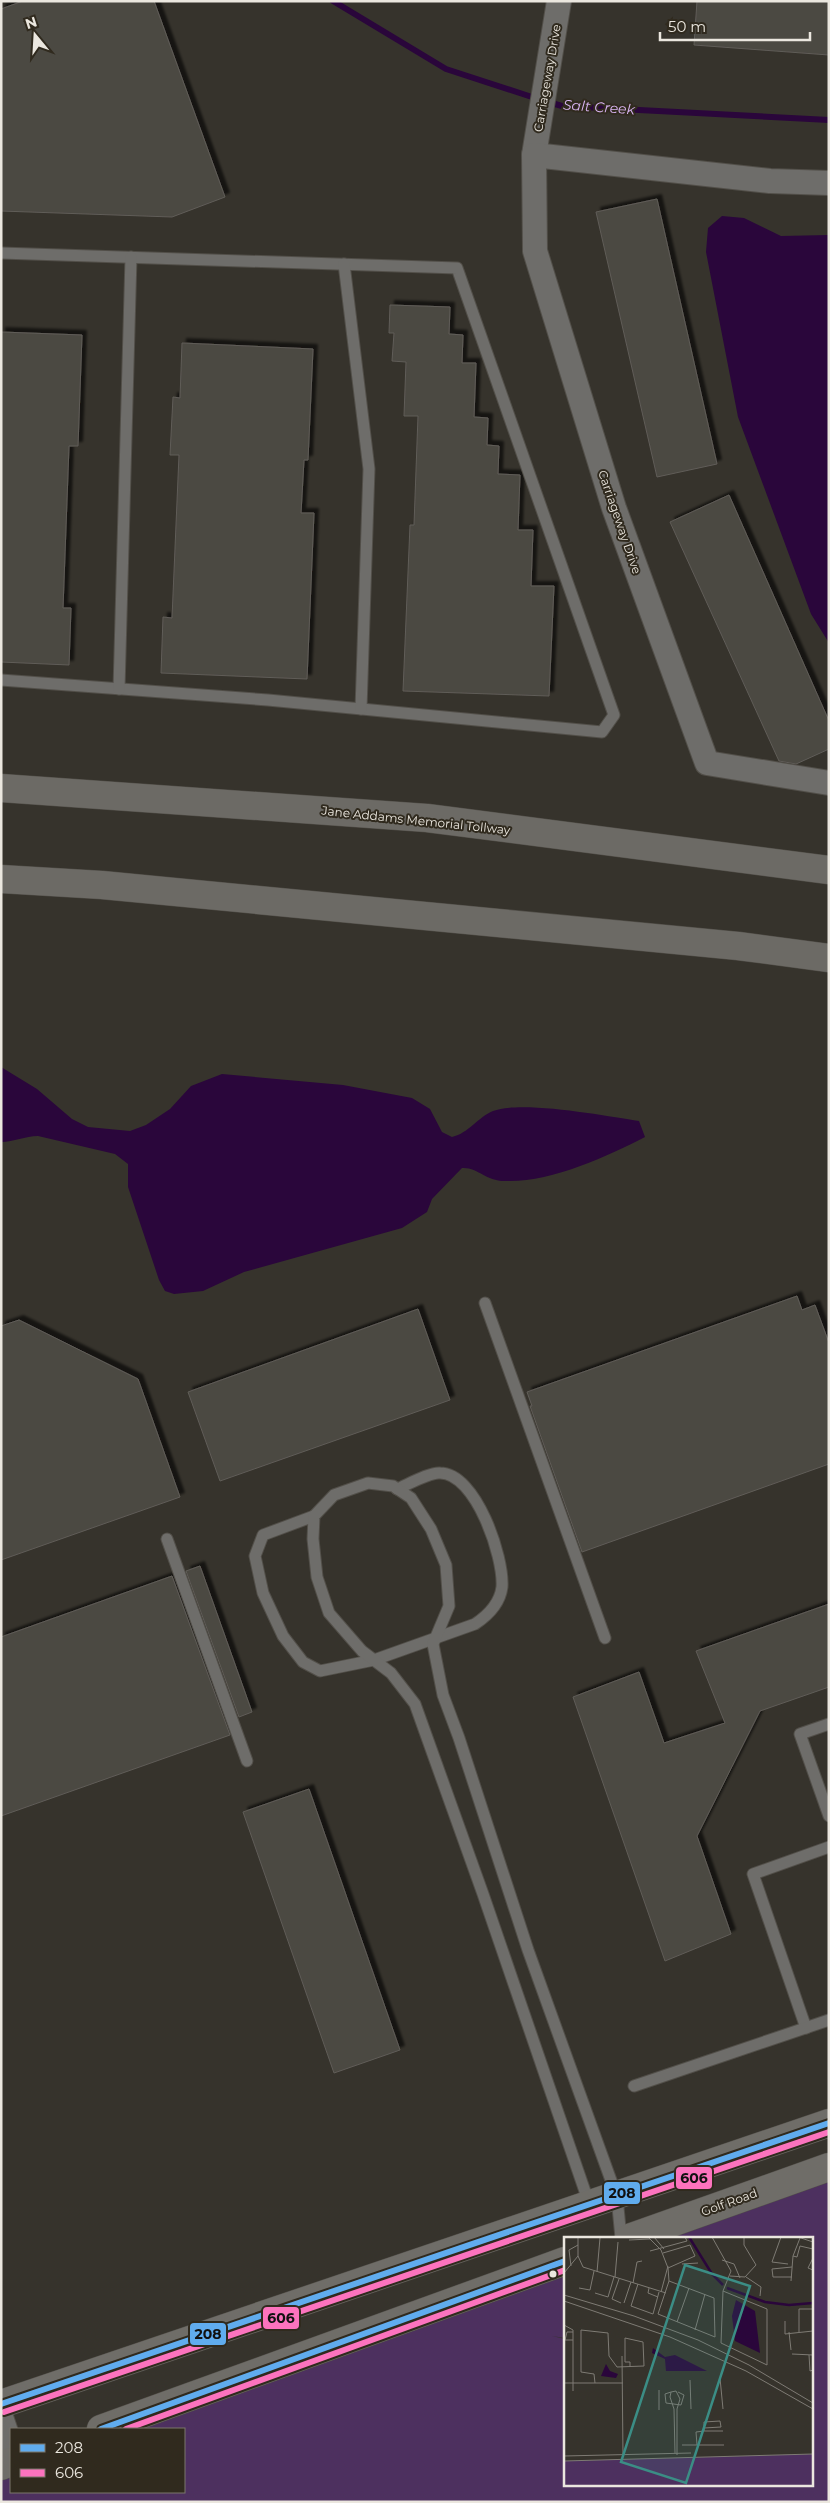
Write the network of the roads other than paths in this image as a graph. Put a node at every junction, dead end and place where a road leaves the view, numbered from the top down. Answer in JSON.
{"nodes":[{"id":1,"x":559,"y":1,"type":"edge"},
{"id":2,"x":534,"y":156,"type":"junction"},
{"id":3,"x":829,"y":183,"type":"edge"},
{"id":4,"x":1,"y":253,"type":"edge"},
{"id":5,"x":131,"y":257,"type":"junction"},
{"id":6,"x":344,"y":264,"type":"junction"},
{"id":7,"x":1,"y":680,"type":"edge"},
{"id":8,"x":119,"y":689,"type":"junction"},
{"id":9,"x":361,"y":709,"type":"junction"},
{"id":10,"x":829,"y":783,"type":"edge"},
{"id":11,"x":1,"y":788,"type":"edge"},
{"id":12,"x":829,"y":870,"type":"edge"},
{"id":13,"x":1,"y":880,"type":"edge"},
{"id":14,"x":829,"y":958,"type":"edge"},
{"id":15,"x":485,"y":1303,"type":"dead end"},
{"id":16,"x":397,"y":1489,"type":"junction"},
{"id":17,"x":314,"y":1516,"type":"junction"},
{"id":18,"x":167,"y":1539,"type":"dead end"},
{"id":19,"x":435,"y":1638,"type":"junction"},
{"id":20,"x":605,"y":1638,"type":"dead end"},
{"id":21,"x":374,"y":1660,"type":"junction"},
{"id":22,"x":829,"y":1724,"type":"edge"},
{"id":23,"x":247,"y":1761,"type":"dead end"},
{"id":24,"x":826,"y":1800,"type":"edge"},
{"id":25,"x":829,"y":1816,"type":"edge"},
{"id":26,"x":829,"y":1847,"type":"edge"},
{"id":27,"x":829,"y":2020,"type":"edge"},
{"id":28,"x":806,"y":2028,"type":"junction"},
{"id":29,"x":634,"y":2086,"type":"dead end"},
{"id":30,"x":829,"y":2123,"type":"edge"},
{"id":31,"x":829,"y":2167,"type":"edge"},
{"id":32,"x":617,"y":2196,"type":"junction"},
{"id":33,"x":590,"y":2206,"type":"junction"},
{"id":34,"x":621,"y":2237,"type":"edge"},
{"id":35,"x":632,"y":2237,"type":"edge"},
{"id":36,"x":564,"y":2261,"type":"edge"},
{"id":37,"x":1,"y":2404,"type":"edge"},
{"id":38,"x":1,"y":2417,"type":"edge"},
{"id":39,"x":104,"y":2428,"type":"edge"},
{"id":40,"x":10,"y":2444,"type":"edge"}],
"edges":[{"from":1,"to":2,"type":"street","name":"Carriageway Drive"},
{"from":2,"to":3,"type":"street"},
{"from":2,"to":10,"type":"street","name":"Carriageway Drive"},
{"from":4,"to":5,"type":"lane"},
{"from":5,"to":6,"type":"lane"},
{"from":5,"to":8,"type":"lane"},
{"from":6,"to":9,"type":"lane"},
{"from":6,"to":9,"type":"lane"},
{"from":7,"to":8,"type":"lane"},
{"from":8,"to":9,"type":"lane"},
{"from":11,"to":12,"type":"highway","name":"Jane Addams Memorial Tollway"},
{"from":13,"to":14,"type":"highway"},
{"from":15,"to":20,"type":"lane"},
{"from":16,"to":17,"type":"lane"},
{"from":16,"to":19,"type":"lane"},
{"from":16,"to":19,"type":"lane"},
{"from":17,"to":21,"type":"lane"},
{"from":17,"to":21,"type":"lane"},
{"from":18,"to":23,"type":"lane"},
{"from":19,"to":21,"type":"lane"},
{"from":19,"to":32,"type":"lane"},
{"from":21,"to":33,"type":"lane"},
{"from":22,"to":24,"type":"lane"},
{"from":24,"to":25,"type":"lane"},
{"from":26,"to":28,"type":"lane"},
{"from":27,"to":28,"type":"lane"},
{"from":28,"to":29,"type":"lane"},
{"from":30,"to":32,"type":"main road"},
{"from":31,"to":35,"type":"main road","name":"Golf Road"},
{"from":32,"to":33,"type":"main road"},
{"from":32,"to":34,"type":"lane"},
{"from":33,"to":37,"type":"main road"},
{"from":36,"to":39,"type":"main road"},
{"from":38,"to":40,"type":"street"}]}
